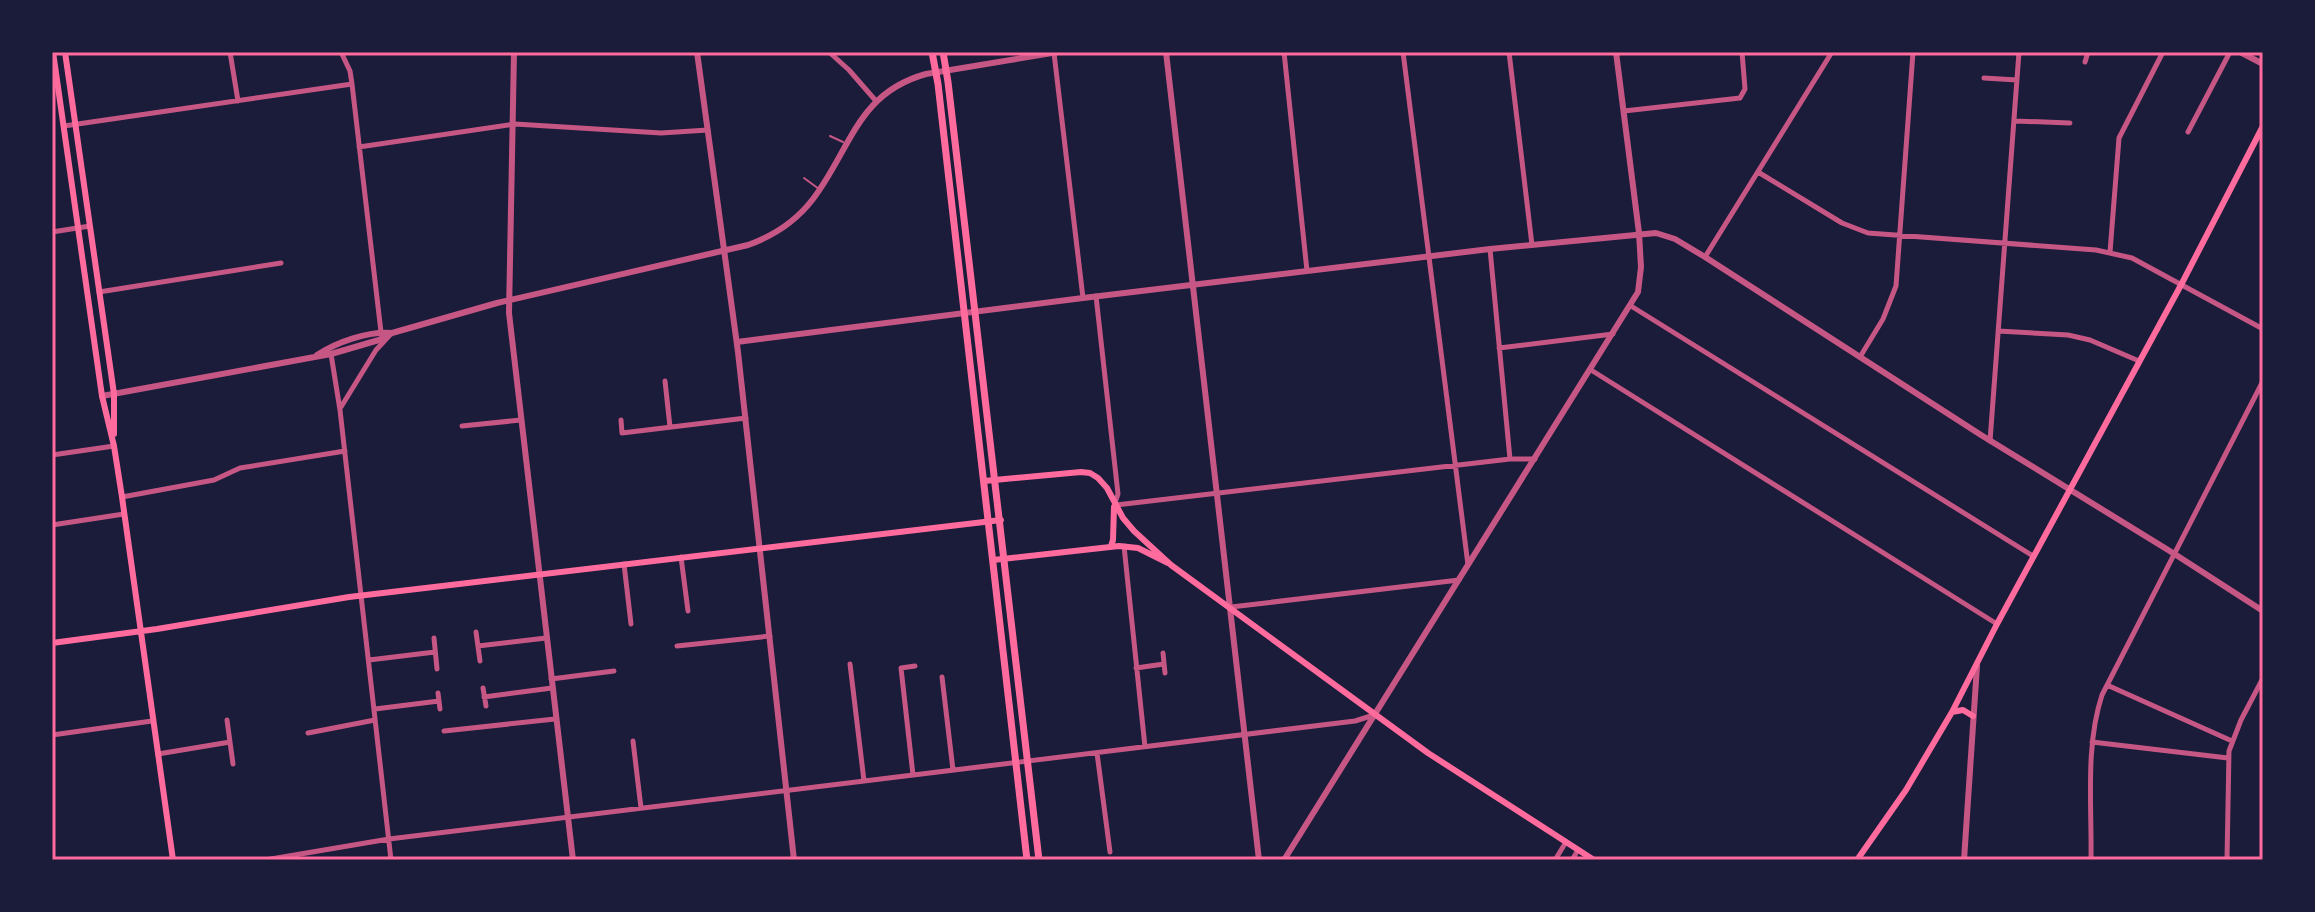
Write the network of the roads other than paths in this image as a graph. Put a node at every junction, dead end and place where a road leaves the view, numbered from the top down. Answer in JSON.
{"nodes":[{"id":1,"x":65,"y":52,"type":"edge"},
{"id":2,"x":230,"y":52,"type":"edge"},
{"id":3,"x":341,"y":52,"type":"edge"},
{"id":4,"x":514,"y":52,"type":"edge"},
{"id":5,"x":697,"y":52,"type":"edge"},
{"id":6,"x":829,"y":52,"type":"edge"},
{"id":7,"x":932,"y":52,"type":"edge"},
{"id":8,"x":943,"y":52,"type":"edge"},
{"id":9,"x":1056,"y":52,"type":"edge"},
{"id":10,"x":1166,"y":52,"type":"edge"},
{"id":11,"x":1284,"y":52,"type":"edge"},
{"id":12,"x":1403,"y":52,"type":"edge"},
{"id":13,"x":1509,"y":52,"type":"edge"},
{"id":14,"x":1616,"y":52,"type":"edge"},
{"id":15,"x":1742,"y":52,"type":"edge"},
{"id":16,"x":1832,"y":52,"type":"edge"},
{"id":17,"x":1913,"y":52,"type":"edge"},
{"id":18,"x":2019,"y":52,"type":"edge"},
{"id":19,"x":2088,"y":52,"type":"edge"},
{"id":20,"x":2163,"y":52,"type":"edge"},
{"id":21,"x":2230,"y":52,"type":"edge"},
{"id":22,"x":2240,"y":52,"type":"edge"},
{"id":23,"x":53,"y":54,"type":"edge"},
{"id":24,"x":2085,"y":62,"type":"dead end"},
{"id":25,"x":2263,"y":64,"type":"edge"},
{"id":26,"x":946,"y":70,"type":"junction"},
{"id":27,"x":936,"y":72,"type":"junction"},
{"id":28,"x":1984,"y":78,"type":"dead end"},
{"id":29,"x":2017,"y":80,"type":"junction"},
{"id":30,"x":352,"y":84,"type":"junction"},
{"id":31,"x":238,"y":101,"type":"junction"},
{"id":32,"x":876,"y":101,"type":"junction"},
{"id":33,"x":1624,"y":111,"type":"junction"},
{"id":34,"x":2015,"y":121,"type":"junction"},
{"id":35,"x":2070,"y":123,"type":"dead end"},
{"id":36,"x":75,"y":124,"type":"junction"},
{"id":37,"x":511,"y":125,"type":"junction"},
{"id":38,"x":64,"y":126,"type":"junction"},
{"id":39,"x":2263,"y":126,"type":"edge"},
{"id":40,"x":709,"y":130,"type":"junction"},
{"id":41,"x":2188,"y":132,"type":"dead end"},
{"id":42,"x":830,"y":136,"type":"dead end"},
{"id":43,"x":846,"y":144,"type":"junction"},
{"id":44,"x":359,"y":147,"type":"junction"},
{"id":45,"x":1758,"y":172,"type":"junction"},
{"id":46,"x":804,"y":178,"type":"dead end"},
{"id":47,"x":820,"y":189,"type":"junction"},
{"id":48,"x":90,"y":226,"type":"junction"},
{"id":49,"x":78,"y":228,"type":"junction"},
{"id":50,"x":52,"y":232,"type":"edge"},
{"id":51,"x":1639,"y":233,"type":"junction"},
{"id":52,"x":1900,"y":237,"type":"junction"},
{"id":53,"x":2005,"y":244,"type":"junction"},
{"id":54,"x":1532,"y":245,"type":"junction"},
{"id":55,"x":725,"y":249,"type":"junction"},
{"id":56,"x":1490,"y":249,"type":"junction"},
{"id":57,"x":2110,"y":252,"type":"junction"},
{"id":58,"x":1429,"y":257,"type":"junction"},
{"id":59,"x":1705,"y":257,"type":"junction"},
{"id":60,"x":281,"y":263,"type":"dead end"},
{"id":61,"x":1307,"y":271,"type":"junction"},
{"id":62,"x":1194,"y":285,"type":"junction"},
{"id":63,"x":2181,"y":285,"type":"junction"},
{"id":64,"x":99,"y":292,"type":"junction"},
{"id":65,"x":1096,"y":296,"type":"junction"},
{"id":66,"x":1083,"y":298,"type":"junction"},
{"id":67,"x":509,"y":300,"type":"junction"},
{"id":68,"x":1631,"y":306,"type":"junction"},
{"id":69,"x":976,"y":311,"type":"junction"},
{"id":70,"x":964,"y":313,"type":"junction"},
{"id":71,"x":2263,"y":329,"type":"edge"},
{"id":72,"x":1998,"y":331,"type":"junction"},
{"id":73,"x":381,"y":332,"type":"junction"},
{"id":74,"x":392,"y":333,"type":"junction"},
{"id":75,"x":1613,"y":334,"type":"junction"},
{"id":76,"x":737,"y":342,"type":"junction"},
{"id":77,"x":334,"y":346,"type":"junction"},
{"id":78,"x":1499,"y":348,"type":"junction"},
{"id":79,"x":331,"y":354,"type":"junction"},
{"id":80,"x":314,"y":357,"type":"junction"},
{"id":81,"x":1860,"y":357,"type":"junction"},
{"id":82,"x":2139,"y":361,"type":"junction"},
{"id":83,"x":1591,"y":370,"type":"junction"},
{"id":84,"x":665,"y":381,"type":"dead end"},
{"id":85,"x":2263,"y":381,"type":"edge"},
{"id":86,"x":114,"y":394,"type":"junction"},
{"id":87,"x":102,"y":396,"type":"junction"},
{"id":88,"x":340,"y":410,"type":"junction"},
{"id":89,"x":746,"y":418,"type":"junction"},
{"id":90,"x":521,"y":420,"type":"junction"},
{"id":91,"x":621,"y":420,"type":"dead end"},
{"id":92,"x":462,"y":426,"type":"dead end"},
{"id":93,"x":670,"y":427,"type":"junction"},
{"id":94,"x":1990,"y":441,"type":"junction"},
{"id":95,"x":114,"y":446,"type":"junction"},
{"id":96,"x":345,"y":451,"type":"junction"},
{"id":97,"x":52,"y":455,"type":"edge"},
{"id":98,"x":1510,"y":459,"type":"junction"},
{"id":99,"x":1535,"y":459,"type":"junction"},
{"id":100,"x":1455,"y":466,"type":"junction"},
{"id":101,"x":996,"y":480,"type":"junction"},
{"id":102,"x":984,"y":481,"type":"junction"},
{"id":103,"x":2070,"y":489,"type":"junction"},
{"id":104,"x":1217,"y":494,"type":"junction"},
{"id":105,"x":122,"y":497,"type":"junction"},
{"id":106,"x":1114,"y":506,"type":"junction"},
{"id":107,"x":124,"y":514,"type":"junction"},
{"id":108,"x":1001,"y":520,"type":"junction"},
{"id":109,"x":988,"y":521,"type":"junction"},
{"id":110,"x":52,"y":525,"type":"edge"},
{"id":111,"x":1111,"y":546,"type":"junction"},
{"id":112,"x":1124,"y":546,"type":"junction"},
{"id":113,"x":760,"y":547,"type":"junction"},
{"id":114,"x":2173,"y":553,"type":"junction"},
{"id":115,"x":2033,"y":556,"type":"junction"},
{"id":116,"x":681,"y":557,"type":"junction"},
{"id":117,"x":1005,"y":558,"type":"junction"},
{"id":118,"x":993,"y":560,"type":"junction"},
{"id":119,"x":624,"y":564,"type":"junction"},
{"id":120,"x":1171,"y":565,"type":"junction"},
{"id":121,"x":1468,"y":566,"type":"junction"},
{"id":122,"x":538,"y":575,"type":"junction"},
{"id":123,"x":1459,"y":580,"type":"junction"},
{"id":124,"x":361,"y":595,"type":"junction"},
{"id":125,"x":1231,"y":607,"type":"junction"},
{"id":126,"x":688,"y":611,"type":"dead end"},
{"id":127,"x":2263,"y":611,"type":"edge"},
{"id":128,"x":631,"y":624,"type":"dead end"},
{"id":129,"x":1997,"y":624,"type":"junction"},
{"id":130,"x":140,"y":631,"type":"junction"},
{"id":131,"x":476,"y":632,"type":"dead end"},
{"id":132,"x":770,"y":636,"type":"junction"},
{"id":133,"x":434,"y":638,"type":"dead end"},
{"id":134,"x":546,"y":638,"type":"junction"},
{"id":135,"x":52,"y":643,"type":"edge"},
{"id":136,"x":478,"y":646,"type":"junction"},
{"id":137,"x":677,"y":646,"type":"dead end"},
{"id":138,"x":435,"y":652,"type":"junction"},
{"id":139,"x":1163,"y":653,"type":"dead end"},
{"id":140,"x":369,"y":660,"type":"junction"},
{"id":141,"x":480,"y":661,"type":"dead end"},
{"id":142,"x":1977,"y":662,"type":"junction"},
{"id":143,"x":850,"y":664,"type":"dead end"},
{"id":144,"x":1164,"y":664,"type":"junction"},
{"id":145,"x":915,"y":666,"type":"dead end"},
{"id":146,"x":1136,"y":668,"type":"junction"},
{"id":147,"x":437,"y":669,"type":"dead end"},
{"id":148,"x":614,"y":671,"type":"dead end"},
{"id":149,"x":1165,"y":673,"type":"dead end"},
{"id":150,"x":942,"y":677,"type":"dead end"},
{"id":151,"x":2263,"y":678,"type":"edge"},
{"id":152,"x":551,"y":679,"type":"junction"},
{"id":153,"x":2107,"y":685,"type":"junction"},
{"id":154,"x":483,"y":688,"type":"dead end"},
{"id":155,"x":552,"y":688,"type":"junction"},
{"id":156,"x":438,"y":693,"type":"dead end"},
{"id":157,"x":484,"y":697,"type":"junction"},
{"id":158,"x":439,"y":701,"type":"junction"},
{"id":159,"x":486,"y":706,"type":"dead end"},
{"id":160,"x":375,"y":709,"type":"junction"},
{"id":161,"x":440,"y":709,"type":"dead end"},
{"id":162,"x":1952,"y":712,"type":"junction"},
{"id":163,"x":1375,"y":715,"type":"junction"},
{"id":164,"x":1973,"y":716,"type":"junction"},
{"id":165,"x":555,"y":719,"type":"junction"},
{"id":166,"x":227,"y":720,"type":"dead end"},
{"id":167,"x":375,"y":720,"type":"junction"},
{"id":168,"x":152,"y":721,"type":"junction"},
{"id":169,"x":444,"y":731,"type":"dead end"},
{"id":170,"x":308,"y":733,"type":"dead end"},
{"id":171,"x":1244,"y":734,"type":"junction"},
{"id":172,"x":52,"y":735,"type":"edge"},
{"id":173,"x":633,"y":741,"type":"dead end"},
{"id":174,"x":2232,"y":741,"type":"junction"},
{"id":175,"x":230,"y":742,"type":"junction"},
{"id":176,"x":2092,"y":742,"type":"junction"},
{"id":177,"x":1145,"y":747,"type":"junction"},
{"id":178,"x":1097,"y":753,"type":"junction"},
{"id":179,"x":157,"y":754,"type":"junction"},
{"id":180,"x":2228,"y":758,"type":"junction"},
{"id":181,"x":1028,"y":761,"type":"junction"},
{"id":182,"x":1016,"y":762,"type":"junction"},
{"id":183,"x":233,"y":764,"type":"dead end"},
{"id":184,"x":953,"y":770,"type":"junction"},
{"id":185,"x":913,"y":775,"type":"junction"},
{"id":186,"x":864,"y":781,"type":"junction"},
{"id":187,"x":786,"y":791,"type":"junction"},
{"id":188,"x":641,"y":808,"type":"junction"},
{"id":189,"x":568,"y":816,"type":"junction"},
{"id":190,"x":389,"y":839,"type":"junction"},
{"id":191,"x":1566,"y":842,"type":"junction"},
{"id":192,"x":1578,"y":850,"type":"junction"},
{"id":193,"x":1110,"y":852,"type":"dead end"},
{"id":194,"x":173,"y":860,"type":"edge"},
{"id":195,"x":265,"y":860,"type":"edge"},
{"id":196,"x":391,"y":860,"type":"edge"},
{"id":197,"x":573,"y":860,"type":"edge"},
{"id":198,"x":794,"y":860,"type":"edge"},
{"id":199,"x":1027,"y":860,"type":"edge"},
{"id":200,"x":1039,"y":860,"type":"edge"},
{"id":201,"x":1259,"y":860,"type":"edge"},
{"id":202,"x":1284,"y":860,"type":"edge"},
{"id":203,"x":1555,"y":860,"type":"edge"},
{"id":204,"x":1572,"y":860,"type":"edge"},
{"id":205,"x":1594,"y":860,"type":"edge"},
{"id":206,"x":1857,"y":860,"type":"edge"},
{"id":207,"x":1964,"y":860,"type":"edge"},
{"id":208,"x":2091,"y":860,"type":"edge"},
{"id":209,"x":2227,"y":860,"type":"edge"}],
"edges":[{"from":1,"to":23,"type":"street"},
{"from":1,"to":36,"type":"main road"},
{"from":2,"to":31,"type":"street"},
{"from":3,"to":30,"type":"street"},
{"from":4,"to":37,"type":"street"},
{"from":5,"to":40,"type":"street"},
{"from":6,"to":32,"type":"street"},
{"from":7,"to":27,"type":"main road"},
{"from":8,"to":26,"type":"main road"},
{"from":9,"to":26,"type":"street"},
{"from":9,"to":66,"type":"street"},
{"from":10,"to":62,"type":"street"},
{"from":11,"to":61,"type":"street"},
{"from":12,"to":58,"type":"street"},
{"from":13,"to":54,"type":"street"},
{"from":14,"to":33,"type":"street"},
{"from":15,"to":33,"type":"street"},
{"from":16,"to":45,"type":"street"},
{"from":17,"to":52,"type":"street"},
{"from":18,"to":29,"type":"street"},
{"from":19,"to":24,"type":"street"},
{"from":20,"to":57,"type":"street"},
{"from":21,"to":41,"type":"street"},
{"from":22,"to":25,"type":"street"},
{"from":23,"to":38,"type":"main road"},
{"from":26,"to":27,"type":"street"},
{"from":26,"to":69,"type":"main road"},
{"from":27,"to":32,"type":"street"},
{"from":27,"to":70,"type":"main road"},
{"from":28,"to":29,"type":"street"},
{"from":29,"to":34,"type":"street"},
{"from":30,"to":31,"type":"street"},
{"from":30,"to":44,"type":"street"},
{"from":31,"to":36,"type":"street"},
{"from":32,"to":43,"type":"street"},
{"from":33,"to":51,"type":"street"},
{"from":34,"to":35,"type":"street"},
{"from":34,"to":53,"type":"street"},
{"from":36,"to":38,"type":"street"},
{"from":36,"to":48,"type":"main road"},
{"from":37,"to":40,"type":"street"},
{"from":37,"to":44,"type":"street"},
{"from":37,"to":67,"type":"street"},
{"from":38,"to":49,"type":"main road"},
{"from":39,"to":63,"type":"main road"},
{"from":40,"to":55,"type":"street"},
{"from":42,"to":43,"type":"lane"},
{"from":43,"to":47,"type":"street"},
{"from":44,"to":73,"type":"street"},
{"from":45,"to":52,"type":"street"},
{"from":45,"to":59,"type":"street"},
{"from":46,"to":47,"type":"lane"},
{"from":47,"to":55,"type":"street"},
{"from":48,"to":49,"type":"street"},
{"from":48,"to":64,"type":"main road"},
{"from":49,"to":50,"type":"street"},
{"from":49,"to":87,"type":"main road"},
{"from":51,"to":54,"type":"street"},
{"from":51,"to":59,"type":"street"},
{"from":51,"to":68,"type":"street"},
{"from":52,"to":53,"type":"street"},
{"from":52,"to":81,"type":"street"},
{"from":53,"to":57,"type":"street"},
{"from":53,"to":72,"type":"street"},
{"from":54,"to":56,"type":"street"},
{"from":55,"to":67,"type":"street"},
{"from":55,"to":76,"type":"street"},
{"from":56,"to":58,"type":"street"},
{"from":56,"to":78,"type":"street"},
{"from":57,"to":63,"type":"street"},
{"from":58,"to":61,"type":"street"},
{"from":58,"to":100,"type":"street"},
{"from":59,"to":81,"type":"street"},
{"from":60,"to":64,"type":"street"},
{"from":61,"to":62,"type":"street"},
{"from":62,"to":65,"type":"street"},
{"from":62,"to":104,"type":"street"},
{"from":63,"to":71,"type":"street"},
{"from":63,"to":82,"type":"main road"},
{"from":64,"to":86,"type":"main road"},
{"from":65,"to":66,"type":"street"},
{"from":65,"to":106,"type":"street"},
{"from":66,"to":69,"type":"street"},
{"from":67,"to":74,"type":"street"},
{"from":67,"to":90,"type":"street"},
{"from":68,"to":75,"type":"street"},
{"from":68,"to":115,"type":"street"},
{"from":69,"to":70,"type":"street"},
{"from":69,"to":101,"type":"main road"},
{"from":70,"to":76,"type":"street"},
{"from":70,"to":102,"type":"main road"},
{"from":72,"to":82,"type":"street"},
{"from":72,"to":94,"type":"street"},
{"from":73,"to":74,"type":"street"},
{"from":73,"to":77,"type":"street"},
{"from":74,"to":79,"type":"street"},
{"from":74,"to":88,"type":"street"},
{"from":75,"to":78,"type":"street"},
{"from":75,"to":83,"type":"street"},
{"from":76,"to":89,"type":"street"},
{"from":77,"to":79,"type":"street"},
{"from":77,"to":80,"type":"street"},
{"from":78,"to":98,"type":"street"},
{"from":79,"to":80,"type":"street"},
{"from":79,"to":88,"type":"street"},
{"from":80,"to":86,"type":"street"},
{"from":81,"to":94,"type":"street"},
{"from":82,"to":103,"type":"main road"},
{"from":83,"to":99,"type":"street"},
{"from":83,"to":129,"type":"street"},
{"from":84,"to":93,"type":"street"},
{"from":85,"to":114,"type":"street"},
{"from":86,"to":87,"type":"street"},
{"from":86,"to":95,"type":"main road"},
{"from":87,"to":95,"type":"main road"},
{"from":88,"to":96,"type":"street"},
{"from":89,"to":93,"type":"street"},
{"from":89,"to":113,"type":"street"},
{"from":90,"to":92,"type":"street"},
{"from":90,"to":122,"type":"street"},
{"from":91,"to":93,"type":"street"},
{"from":94,"to":103,"type":"street"},
{"from":95,"to":97,"type":"street"},
{"from":95,"to":105,"type":"main road"},
{"from":96,"to":105,"type":"street"},
{"from":96,"to":124,"type":"street"},
{"from":98,"to":99,"type":"street"},
{"from":98,"to":100,"type":"street"},
{"from":99,"to":121,"type":"street"},
{"from":100,"to":104,"type":"street"},
{"from":100,"to":121,"type":"street"},
{"from":101,"to":102,"type":"main road"},
{"from":101,"to":106,"type":"main road"},
{"from":101,"to":108,"type":"main road"},
{"from":102,"to":109,"type":"main road"},
{"from":103,"to":114,"type":"street"},
{"from":103,"to":115,"type":"main road"},
{"from":104,"to":106,"type":"street"},
{"from":104,"to":125,"type":"street"},
{"from":105,"to":107,"type":"main road"},
{"from":106,"to":111,"type":"main road"},
{"from":106,"to":120,"type":"main road"},
{"from":107,"to":110,"type":"street"},
{"from":107,"to":130,"type":"main road"},
{"from":108,"to":109,"type":"main road"},
{"from":108,"to":117,"type":"main road"},
{"from":109,"to":113,"type":"main road"},
{"from":109,"to":118,"type":"main road"},
{"from":111,"to":112,"type":"main road"},
{"from":111,"to":117,"type":"main road"},
{"from":112,"to":120,"type":"main road"},
{"from":112,"to":146,"type":"street"},
{"from":113,"to":116,"type":"main road"},
{"from":113,"to":132,"type":"street"},
{"from":114,"to":127,"type":"street"},
{"from":114,"to":153,"type":"street"},
{"from":115,"to":129,"type":"main road"},
{"from":116,"to":119,"type":"main road"},
{"from":116,"to":126,"type":"street"},
{"from":117,"to":118,"type":"main road"},
{"from":117,"to":181,"type":"main road"},
{"from":118,"to":182,"type":"main road"},
{"from":119,"to":122,"type":"main road"},
{"from":119,"to":128,"type":"street"},
{"from":120,"to":125,"type":"main road"},
{"from":121,"to":123,"type":"street"},
{"from":122,"to":124,"type":"main road"},
{"from":122,"to":134,"type":"street"},
{"from":123,"to":125,"type":"street"},
{"from":123,"to":163,"type":"street"},
{"from":124,"to":130,"type":"main road"},
{"from":124,"to":140,"type":"street"},
{"from":125,"to":163,"type":"main road"},
{"from":125,"to":171,"type":"street"},
{"from":129,"to":142,"type":"main road"},
{"from":130,"to":135,"type":"main road"},
{"from":130,"to":168,"type":"main road"},
{"from":131,"to":136,"type":"street"},
{"from":132,"to":137,"type":"street"},
{"from":132,"to":187,"type":"street"},
{"from":133,"to":138,"type":"street"},
{"from":134,"to":136,"type":"street"},
{"from":134,"to":152,"type":"street"},
{"from":136,"to":141,"type":"street"},
{"from":138,"to":140,"type":"street"},
{"from":138,"to":147,"type":"street"},
{"from":139,"to":144,"type":"street"},
{"from":140,"to":160,"type":"street"},
{"from":142,"to":162,"type":"main road"},
{"from":142,"to":164,"type":"street"},
{"from":143,"to":186,"type":"street"},
{"from":144,"to":146,"type":"street"},
{"from":144,"to":149,"type":"street"},
{"from":145,"to":185,"type":"street"},
{"from":146,"to":177,"type":"street"},
{"from":148,"to":152,"type":"street"},
{"from":150,"to":184,"type":"street"},
{"from":151,"to":174,"type":"street"},
{"from":152,"to":155,"type":"street"},
{"from":153,"to":174,"type":"street"},
{"from":153,"to":176,"type":"street"},
{"from":154,"to":157,"type":"street"},
{"from":155,"to":157,"type":"street"},
{"from":155,"to":165,"type":"street"},
{"from":156,"to":158,"type":"street"},
{"from":157,"to":159,"type":"street"},
{"from":158,"to":160,"type":"street"},
{"from":158,"to":161,"type":"street"},
{"from":160,"to":167,"type":"street"},
{"from":162,"to":164,"type":"main road"},
{"from":162,"to":206,"type":"main road"},
{"from":163,"to":171,"type":"street"},
{"from":163,"to":191,"type":"main road"},
{"from":163,"to":202,"type":"street"},
{"from":164,"to":207,"type":"street"},
{"from":165,"to":169,"type":"street"},
{"from":165,"to":189,"type":"street"},
{"from":166,"to":175,"type":"street"},
{"from":167,"to":170,"type":"street"},
{"from":167,"to":190,"type":"street"},
{"from":168,"to":172,"type":"street"},
{"from":168,"to":179,"type":"main road"},
{"from":171,"to":177,"type":"street"},
{"from":171,"to":201,"type":"street"},
{"from":173,"to":188,"type":"street"},
{"from":174,"to":180,"type":"street"},
{"from":175,"to":179,"type":"street"},
{"from":175,"to":183,"type":"street"},
{"from":176,"to":180,"type":"street"},
{"from":176,"to":208,"type":"street"},
{"from":177,"to":178,"type":"street"},
{"from":178,"to":181,"type":"street"},
{"from":178,"to":193,"type":"street"},
{"from":179,"to":194,"type":"main road"},
{"from":180,"to":209,"type":"street"},
{"from":181,"to":182,"type":"street"},
{"from":181,"to":200,"type":"main road"},
{"from":182,"to":184,"type":"street"},
{"from":182,"to":199,"type":"main road"},
{"from":184,"to":185,"type":"street"},
{"from":185,"to":186,"type":"street"},
{"from":186,"to":187,"type":"street"},
{"from":187,"to":188,"type":"street"},
{"from":187,"to":198,"type":"street"},
{"from":188,"to":189,"type":"street"},
{"from":189,"to":190,"type":"street"},
{"from":189,"to":197,"type":"street"},
{"from":190,"to":195,"type":"street"},
{"from":190,"to":196,"type":"street"},
{"from":191,"to":192,"type":"main road"},
{"from":191,"to":203,"type":"street"},
{"from":192,"to":204,"type":"street"},
{"from":192,"to":205,"type":"main road"}]}
